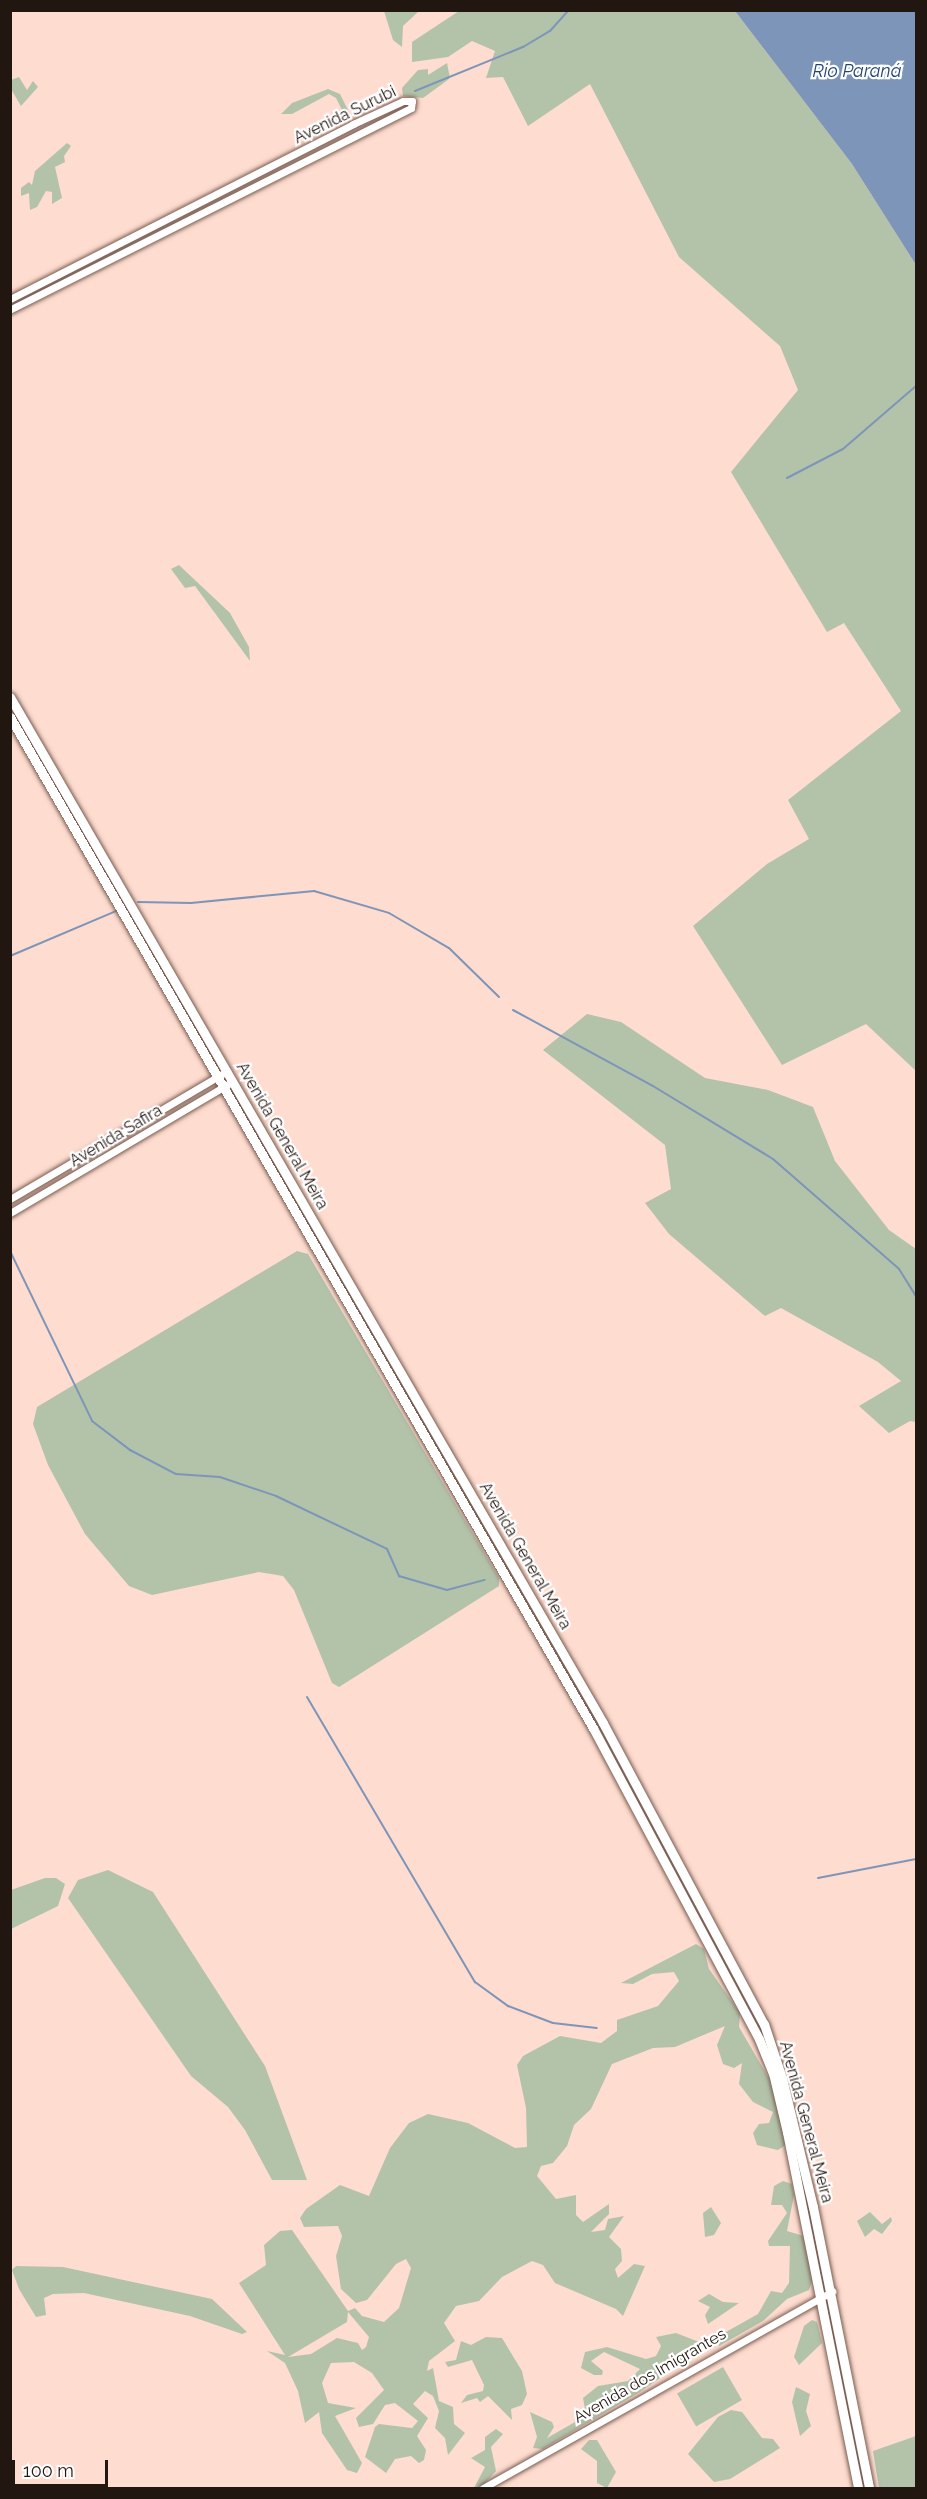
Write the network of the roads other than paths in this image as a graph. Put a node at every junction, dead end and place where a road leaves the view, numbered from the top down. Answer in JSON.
{"nodes":[{"id":1,"x":10,"y":299,"type":"edge"},
{"id":2,"x":10,"y":310,"type":"edge"},
{"id":3,"x":10,"y":697,"type":"edge"},
{"id":4,"x":10,"y":717,"type":"edge"},
{"id":5,"x":223,"y":1074,"type":"junction"},
{"id":6,"x":229,"y":1084,"type":"junction"},
{"id":7,"x":10,"y":1199,"type":"edge"},
{"id":8,"x":10,"y":1213,"type":"edge"},
{"id":9,"x":321,"y":1234,"type":"junction"},
{"id":10,"x":311,"y":1240,"type":"junction"},
{"id":11,"x":603,"y":1723,"type":"junction"},
{"id":12,"x":593,"y":1728,"type":"junction"},
{"id":13,"x":674,"y":1852,"type":"junction"},
{"id":14,"x":663,"y":1858,"type":"junction"},
{"id":15,"x":813,"y":2207,"type":"junction"},
{"id":16,"x":803,"y":2209,"type":"junction"},
{"id":17,"x":832,"y":2291,"type":"junction"},
{"id":18,"x":821,"y":2297,"type":"junction"},
{"id":19,"x":858,"y":2426,"type":"junction"},
{"id":20,"x":845,"y":2429,"type":"junction"},
{"id":21,"x":483,"y":2488,"type":"edge"},
{"id":22,"x":858,"y":2488,"type":"edge"},
{"id":23,"x":869,"y":2488,"type":"edge"}],
"edges":[{"from":1,"to":2,"type":"street","name":"Avenida Surubi"},
{"from":3,"to":5,"type":"main road","name":"Avenida General Meira"},
{"from":4,"to":5,"type":"main road","name":"Avenida General Meira"},
{"from":5,"to":6,"type":"main road","name":"Avenida General Meira"},
{"from":5,"to":7,"type":"street","name":"Avenida Safira"},
{"from":6,"to":8,"type":"street","name":"Avenida Safira"},
{"from":6,"to":9,"type":"main road","name":"Avenida General Meira"},
{"from":6,"to":10,"type":"main road","name":"Avenida General Meira"},
{"from":9,"to":10,"type":"main road"},
{"from":9,"to":11,"type":"main road","name":"Avenida General Meira"},
{"from":10,"to":12,"type":"main road","name":"Avenida General Meira"},
{"from":11,"to":12,"type":"main road"},
{"from":11,"to":13,"type":"main road","name":"Avenida General Meira"},
{"from":12,"to":14,"type":"main road","name":"Avenida General Meira"},
{"from":13,"to":14,"type":"main road"},
{"from":13,"to":15,"type":"main road","name":"Avenida General Meira"},
{"from":14,"to":16,"type":"main road","name":"Avenida General Meira"},
{"from":15,"to":16,"type":"main road"},
{"from":15,"to":17,"type":"main road","name":"Avenida General Meira"},
{"from":16,"to":18,"type":"main road","name":"Avenida General Meira"},
{"from":17,"to":18,"type":"street","name":"Avenida dos Imigrantes"},
{"from":17,"to":19,"type":"main road","name":"Avenida General Meira"},
{"from":18,"to":20,"type":"main road","name":"Avenida General Meira"},
{"from":18,"to":21,"type":"street","name":"Avenida dos Imigrantes"},
{"from":19,"to":20,"type":"main road"},
{"from":19,"to":23,"type":"main road","name":"Avenida General Meira"},
{"from":20,"to":22,"type":"main road","name":"Avenida General Meira"}]}
